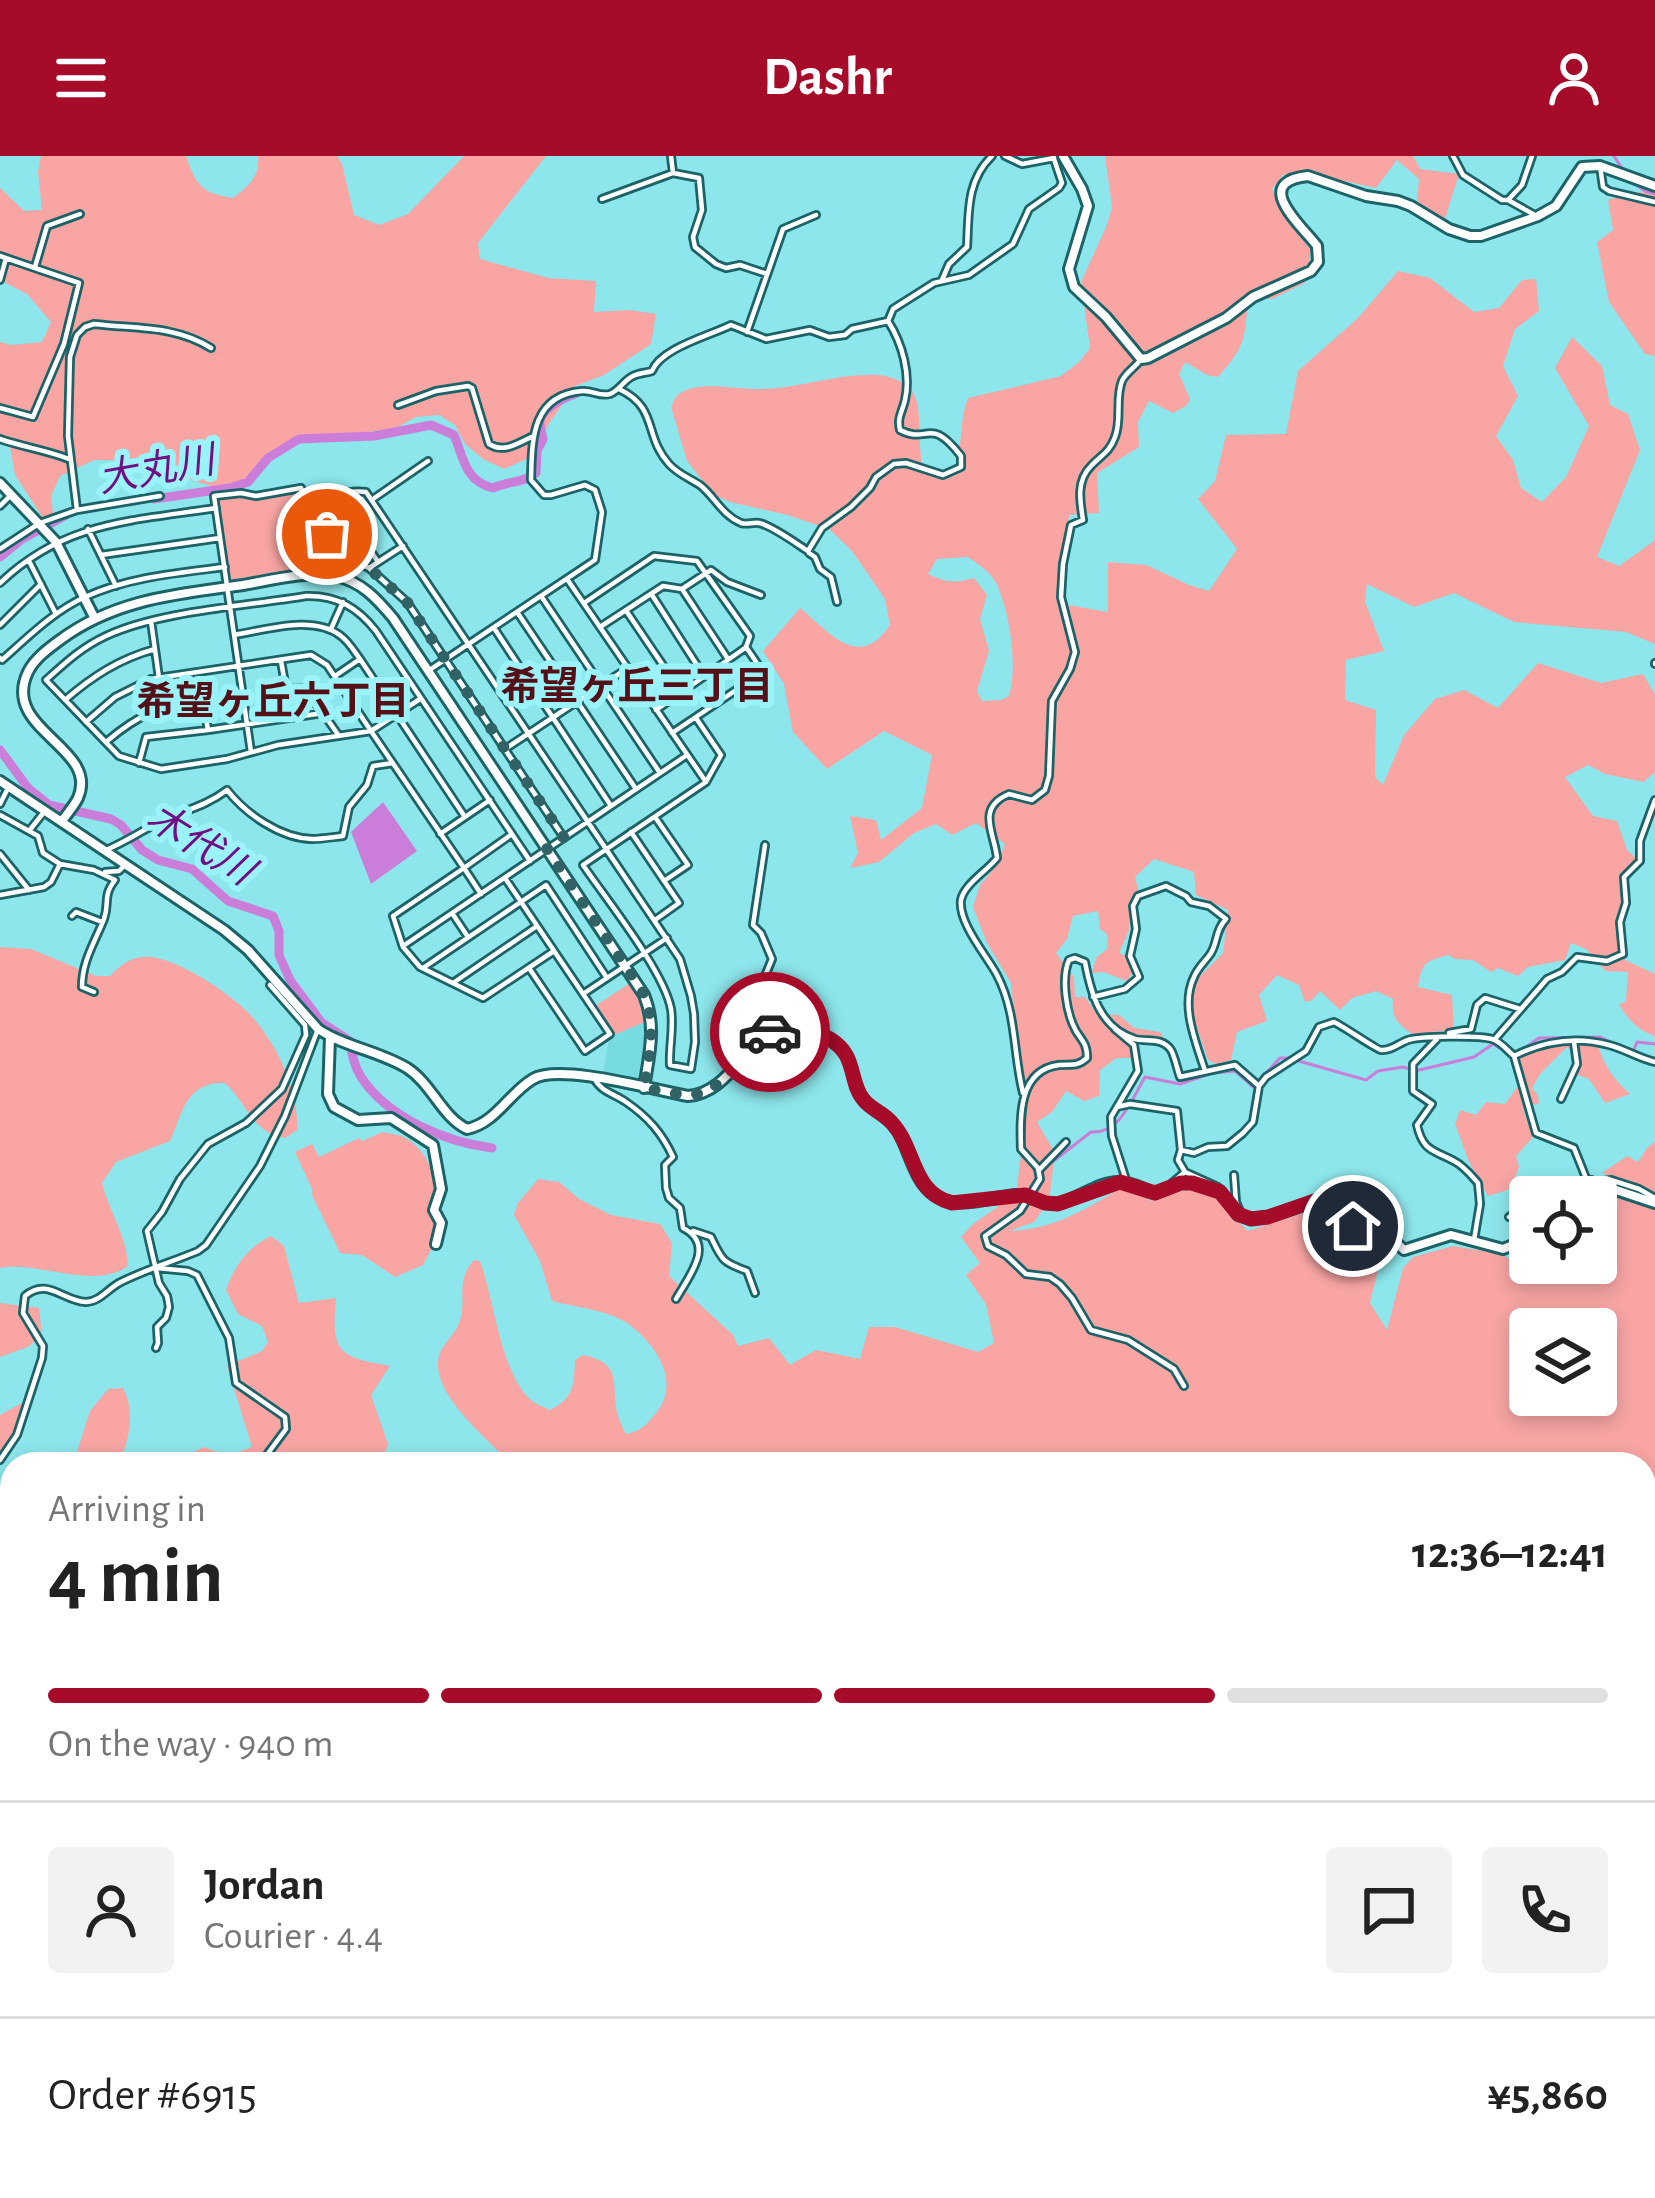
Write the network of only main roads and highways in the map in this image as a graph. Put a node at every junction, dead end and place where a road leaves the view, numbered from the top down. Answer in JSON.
{"nodes":[{"id":1,"x":1057,"y":157,"type":"edge"},
{"id":2,"x":1600,"y":161,"type":"edge"},
{"id":3,"x":1655,"y":186,"type":"edge"},
{"id":4,"x":0,"y":483,"type":"edge"},
{"id":5,"x":94,"y":617,"type":"junction"},
{"id":6,"x":4,"y":784,"type":"edge"},
{"id":7,"x":63,"y":820,"type":"junction"},
{"id":8,"x":330,"y":1037,"type":"junction"},
{"id":9,"x":644,"y":1088,"type":"junction"},
{"id":10,"x":1617,"y":1190,"type":"edge"},
{"id":11,"x":1655,"y":1200,"type":"edge"},
{"id":12,"x":436,"y":1244,"type":"dead end"},
{"id":13,"x":1509,"y":1247,"type":"edge"}],
"edges":[{"from":1,"to":2,"type":"main road"},
{"from":2,"to":3,"type":"main road"},
{"from":4,"to":5,"type":"main road"},
{"from":5,"to":7,"type":"main road"},
{"from":5,"to":9,"type":"main road"},
{"from":6,"to":7,"type":"main road"},
{"from":7,"to":8,"type":"main road"},
{"from":8,"to":9,"type":"main road"},
{"from":8,"to":12,"type":"main road"},
{"from":9,"to":13,"type":"main road"},
{"from":10,"to":11,"type":"main road"}]}
